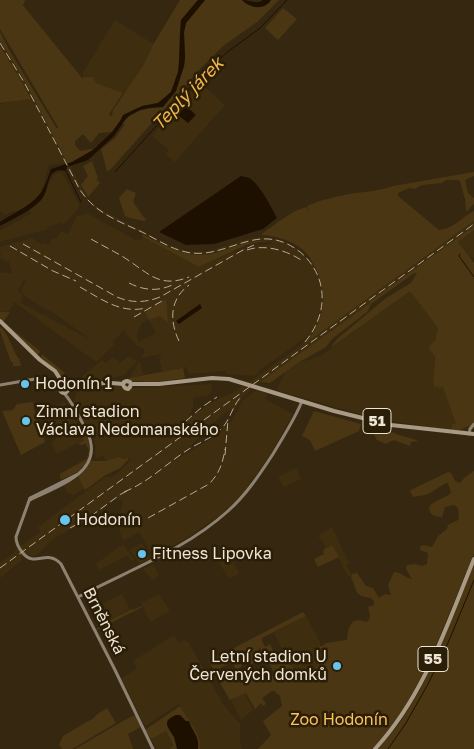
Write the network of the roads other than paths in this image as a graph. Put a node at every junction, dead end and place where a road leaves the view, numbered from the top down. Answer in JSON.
{"nodes":[{"id":1,"x":1,"y":322,"type":"edge"},
{"id":2,"x":0,"y":384,"type":"edge"},
{"id":3,"x":64,"y":388,"type":"junction"},
{"id":4,"x":302,"y":400,"type":"junction"},
{"id":5,"x":474,"y":424,"type":"edge"},
{"id":6,"x":469,"y":434,"type":"junction"},
{"id":7,"x":474,"y":434,"type":"edge"},
{"id":8,"x":474,"y":559,"type":"edge"},
{"id":9,"x":78,"y":597,"type":"junction"},
{"id":10,"x":153,"y":749,"type":"edge"},
{"id":11,"x":376,"y":749,"type":"edge"}],
"edges":[{"from":1,"to":3,"type":"main road"},
{"from":2,"to":3,"type":"main road"},
{"from":3,"to":4,"type":"main road","number":"51"},
{"from":3,"to":9,"type":"main road","name":"Brněnská"},
{"from":4,"to":6,"type":"main road","number":"51"},
{"from":4,"to":9,"type":"main road"},
{"from":5,"to":6,"type":"main road"},
{"from":6,"to":7,"type":"main road","number":"51"},
{"from":8,"to":11,"type":"main road","number":"55"},
{"from":9,"to":10,"type":"main road","name":"Brněnská"}]}
